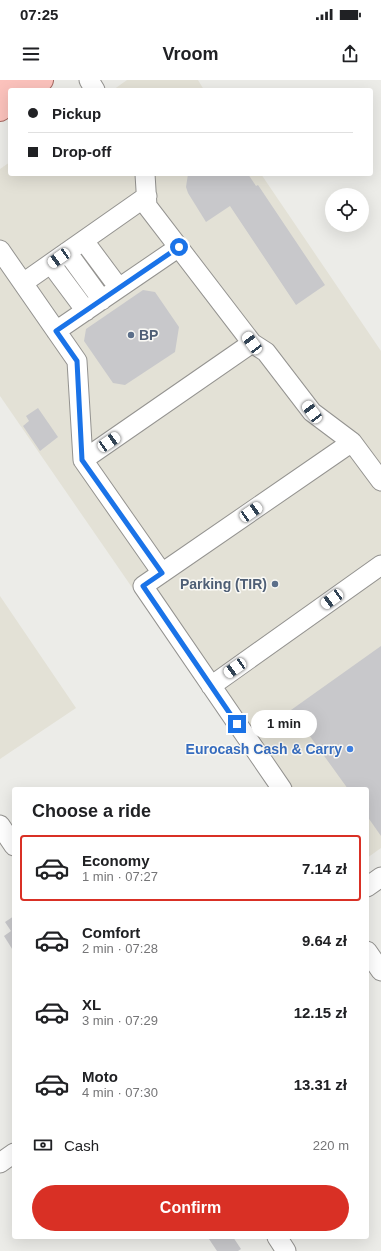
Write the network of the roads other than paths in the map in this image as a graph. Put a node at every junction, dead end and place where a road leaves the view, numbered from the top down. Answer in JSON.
{"nodes":[{"id":1,"x":12,"y":80,"type":"edge"},
{"id":2,"x":42,"y":80,"type":"edge"},
{"id":3,"x":31,"y":88,"type":"edge"},
{"id":4,"x":0,"y":89,"type":"edge"},
{"id":5,"x":8,"y":104,"type":"edge"},
{"id":6,"x":0,"y":110,"type":"edge"},
{"id":7,"x":145,"y":176,"type":"edge"},
{"id":8,"x":146,"y":196,"type":"junction"},
{"id":9,"x":84,"y":240,"type":"junction"},
{"id":10,"x":179,"y":247,"type":"junction"},
{"id":11,"x":0,"y":250,"type":"edge"},
{"id":12,"x":67,"y":252,"type":"junction"},
{"id":13,"x":51,"y":264,"type":"junction"},
{"id":14,"x":23,"y":283,"type":"junction"},
{"id":15,"x":119,"y":288,"type":"junction"},
{"id":16,"x":102,"y":300,"type":"junction"},
{"id":17,"x":86,"y":311,"type":"junction"},
{"id":18,"x":56,"y":331,"type":"junction"},
{"id":19,"x":252,"y":343,"type":"junction"},
{"id":20,"x":352,"y":442,"type":"junction"},
{"id":21,"x":82,"y":460,"type":"junction"},
{"id":22,"x":381,"y":481,"type":"edge"},
{"id":23,"x":381,"y":565,"type":"edge"},
{"id":24,"x":162,"y":573,"type":"junction"},
{"id":25,"x":211,"y":686,"type":"junction"},
{"id":26,"x":281,"y":787,"type":"edge"},
{"id":27,"x":0,"y":825,"type":"edge"},
{"id":28,"x":12,"y":843,"type":"edge"},
{"id":29,"x":381,"y":877,"type":"edge"},
{"id":30,"x":369,"y":886,"type":"edge"},
{"id":31,"x":369,"y":954,"type":"edge"},
{"id":32,"x":381,"y":971,"type":"edge"},
{"id":33,"x":12,"y":1154,"type":"edge"},
{"id":34,"x":0,"y":1163,"type":"edge"},
{"id":35,"x":278,"y":1239,"type":"edge"},
{"id":36,"x":286,"y":1251,"type":"edge"}],
"edges":[{"from":1,"to":4,"type":"main road"},
{"from":2,"to":3,"type":"main road"},
{"from":5,"to":6,"type":"main road"},
{"from":7,"to":8,"type":"street"},
{"from":8,"to":9,"type":"street"},
{"from":8,"to":10,"type":"street"},
{"from":9,"to":12,"type":"street"},
{"from":9,"to":15,"type":"street"},
{"from":10,"to":15,"type":"street"},
{"from":10,"to":19,"type":"street"},
{"from":11,"to":14,"type":"street"},
{"from":12,"to":13,"type":"street"},
{"from":12,"to":16,"type":"street"},
{"from":13,"to":14,"type":"street"},
{"from":13,"to":17,"type":"street"},
{"from":14,"to":18,"type":"street"},
{"from":15,"to":16,"type":"street"},
{"from":16,"to":17,"type":"street"},
{"from":17,"to":18,"type":"street"},
{"from":18,"to":21,"type":"street"},
{"from":19,"to":20,"type":"street"},
{"from":19,"to":21,"type":"street"},
{"from":20,"to":22,"type":"street"},
{"from":20,"to":24,"type":"street"},
{"from":21,"to":24,"type":"street"},
{"from":23,"to":25,"type":"street"},
{"from":24,"to":25,"type":"street"},
{"from":25,"to":26,"type":"street"},
{"from":27,"to":28,"type":"street"},
{"from":29,"to":30,"type":"street"},
{"from":31,"to":32,"type":"street"},
{"from":33,"to":34,"type":"street"},
{"from":35,"to":36,"type":"street"}]}
